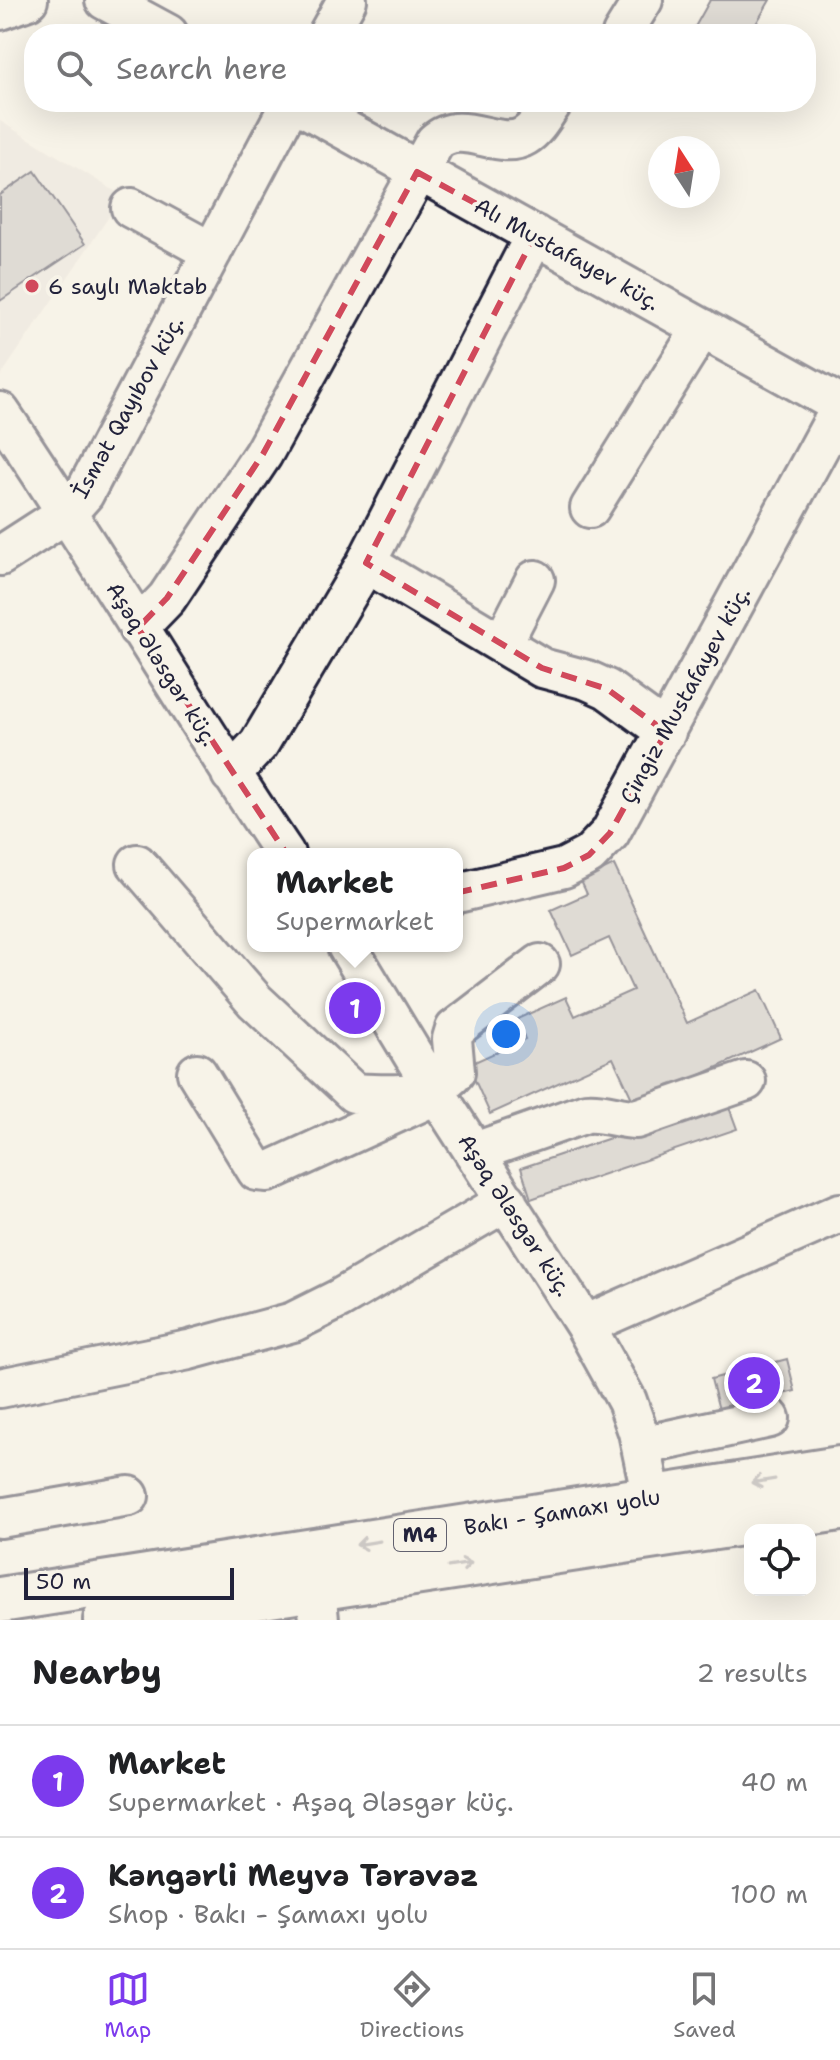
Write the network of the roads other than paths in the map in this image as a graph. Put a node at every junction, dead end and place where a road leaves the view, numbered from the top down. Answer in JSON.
{"nodes":[{"id":1,"x":28,"y":0,"type":"edge"},
{"id":2,"x":105,"y":0,"type":"edge"},
{"id":3,"x":347,"y":0,"type":"edge"},
{"id":4,"x":643,"y":0,"type":"edge"},
{"id":5,"x":0,"y":10,"type":"edge"},
{"id":6,"x":149,"y":24,"type":"edge"},
{"id":7,"x":334,"y":24,"type":"edge"},
{"id":8,"x":628,"y":24,"type":"edge"},
{"id":9,"x":288,"y":112,"type":"edge"},
{"id":10,"x":311,"y":112,"type":"edge"},
{"id":11,"x":545,"y":112,"type":"edge"},
{"id":12,"x":417,"y":172,"type":"junction"},
{"id":13,"x":131,"y":208,"type":"dead end"},
{"id":14,"x":535,"y":235,"type":"junction"},
{"id":15,"x":212,"y":252,"type":"junction"},
{"id":16,"x":702,"y":328,"type":"junction"},
{"id":17,"x":840,"y":407,"type":"edge"},
{"id":18,"x":2,"y":421,"type":"edge"},
{"id":19,"x":590,"y":508,"type":"dead end"},
{"id":20,"x":68,"y":512,"type":"junction"},
{"id":21,"x":0,"y":556,"type":"edge"},
{"id":22,"x":366,"y":563,"type":"junction"},
{"id":23,"x":535,"y":580,"type":"dead end"},
{"id":24,"x":138,"y":628,"type":"junction"},
{"id":25,"x":502,"y":644,"type":"junction"},
{"id":26,"x":666,"y":732,"type":"junction"},
{"id":27,"x":231,"y":774,"type":"junction"},
{"id":28,"x":281,"y":848,"type":"edge"},
{"id":29,"x":137,"y":864,"type":"dead end"},
{"id":30,"x":463,"y":892,"type":"edge"},
{"id":31,"x":351,"y":952,"type":"edge"},
{"id":32,"x":540,"y":964,"type":"dead end"},
{"id":33,"x":197,"y":1073,"type":"dead end"},
{"id":34,"x":746,"y":1081,"type":"dead end"},
{"id":35,"x":435,"y":1091,"type":"junction"},
{"id":36,"x":475,"y":1152,"type":"junction"},
{"id":37,"x":507,"y":1201,"type":"junction"},
{"id":38,"x":840,"y":1213,"type":"edge"},
{"id":39,"x":585,"y":1325,"type":"junction"},
{"id":40,"x":0,"y":1388,"type":"edge"},
{"id":41,"x":770,"y":1418,"type":"dead end"},
{"id":42,"x":641,"y":1446,"type":"junction"},
{"id":43,"x":840,"y":1469,"type":"edge"},
{"id":44,"x":129,"y":1496,"type":"dead end"},
{"id":45,"x":652,"y":1498,"type":"junction"},
{"id":46,"x":840,"y":1508,"type":"edge"},
{"id":47,"x":0,"y":1518,"type":"edge"},
{"id":48,"x":0,"y":1600,"type":"edge"},
{"id":49,"x":318,"y":1604,"type":"edge"},
{"id":50,"x":106,"y":1620,"type":"edge"}],
"edges":[{"from":1,"to":5,"type":"street"},
{"from":2,"to":6,"type":"street"},
{"from":3,"to":7,"type":"street"},
{"from":4,"to":8,"type":"street"},
{"from":9,"to":15,"type":"street","name":"İsmət Qayıbov küç."},
{"from":10,"to":12,"type":"street","name":"Alı Mustafayev küç."},
{"from":11,"to":12,"type":"street"},
{"from":12,"to":14,"type":"street","name":"Alı Mustafayev küç."},
{"from":12,"to":24,"type":"street"},
{"from":13,"to":15,"type":"street"},
{"from":14,"to":16,"type":"street","name":"Alı Mustafayev küç."},
{"from":14,"to":22,"type":"street"},
{"from":15,"to":20,"type":"street","name":"İsmət Qayıbov küç."},
{"from":16,"to":17,"type":"street","name":"Alı Mustafayev küç."},
{"from":16,"to":19,"type":"street"},
{"from":17,"to":26,"type":"street","name":"Çingiz Mustafayev küç."},
{"from":18,"to":20,"type":"street","name":"Aşəq Ələsgər küç."},
{"from":20,"to":21,"type":"street","name":"İsmət Qayıbov küç."},
{"from":20,"to":24,"type":"street","name":"Aşəq Ələsgər küç."},
{"from":22,"to":25,"type":"street"},
{"from":22,"to":27,"type":"street"},
{"from":23,"to":25,"type":"street"},
{"from":24,"to":27,"type":"street","name":"Aşəq Ələsgər küç."},
{"from":25,"to":26,"type":"street"},
{"from":26,"to":30,"type":"street","name":"Çingiz Mustafayev küç."},
{"from":27,"to":28,"type":"street","name":"Aşəq Ələsgər küç."},
{"from":29,"to":35,"type":"street"},
{"from":31,"to":35,"type":"street","name":"Aşəq Ələsgər küç."},
{"from":32,"to":35,"type":"street"},
{"from":33,"to":35,"type":"street"},
{"from":34,"to":36,"type":"street"},
{"from":35,"to":36,"type":"street","name":"Aşəq Ələsgər küç."},
{"from":36,"to":37,"type":"street","name":"Aşəq Ələsgər küç."},
{"from":37,"to":39,"type":"street","name":"Aşəq Ələsgər küç."},
{"from":37,"to":40,"type":"street"},
{"from":38,"to":39,"type":"street"},
{"from":39,"to":42,"type":"street","name":"Aşəq Ələsgər küç."},
{"from":41,"to":42,"type":"street"},
{"from":42,"to":45,"type":"street","name":"Aşəq Ələsgər küç."},
{"from":43,"to":45,"type":"highway","name":"Bakı - Şamaxı yolu","number":"M4","one_way":true},
{"from":44,"to":47,"type":"street"},
{"from":45,"to":48,"type":"highway","name":"Bakı - Şamaxı yolu","number":"M4","one_way":true},
{"from":49,"to":46,"type":"highway","name":"Bakı - Şamaxı yolu","number":"M4","one_way":true},
{"from":49,"to":50,"type":"highway","name":"Bakı - Şamaxı yolu","number":"M4"}]}
